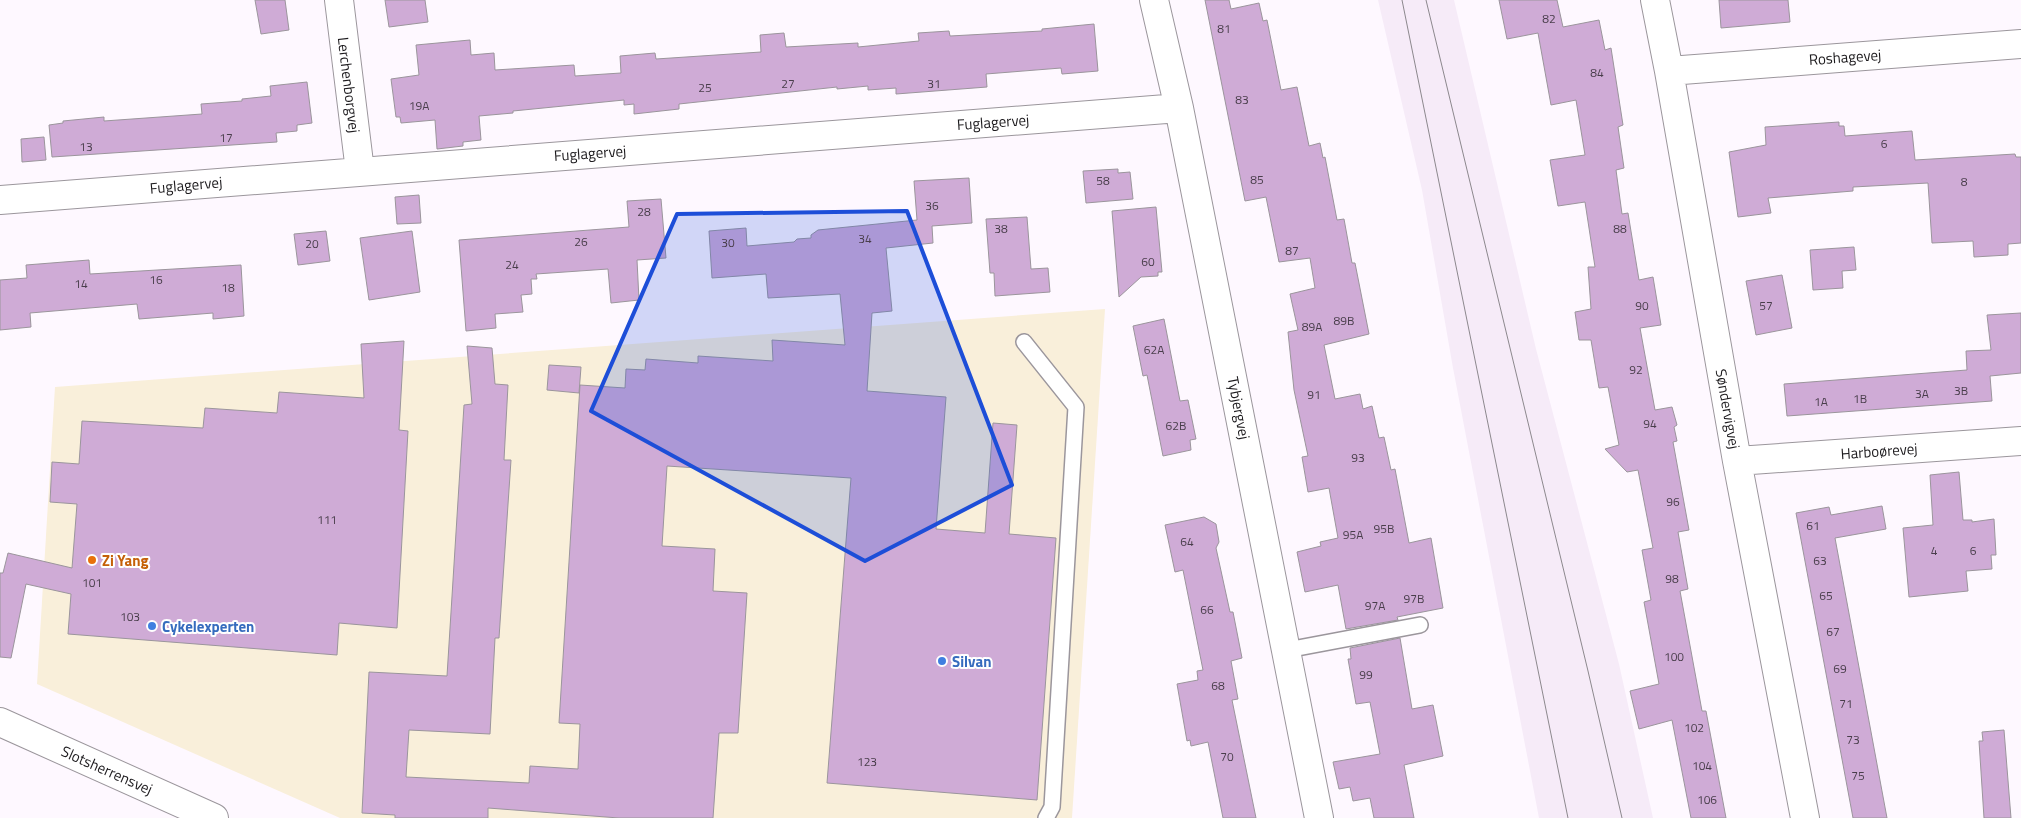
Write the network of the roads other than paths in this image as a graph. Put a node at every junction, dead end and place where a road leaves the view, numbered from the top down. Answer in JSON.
{"nodes":[{"id":1,"x":339,"y":0,"type":"edge"},
{"id":2,"x":1154,"y":0,"type":"edge"},
{"id":3,"x":1655,"y":0,"type":"edge"},
{"id":4,"x":2021,"y":44,"type":"edge"},
{"id":5,"x":1669,"y":71,"type":"junction"},
{"id":6,"x":1179,"y":108,"type":"junction"},
{"id":7,"x":360,"y":171,"type":"junction"},
{"id":8,"x":0,"y":200,"type":"edge"},
{"id":9,"x":1024,"y":342,"type":"dead end"},
{"id":10,"x":2021,"y":441,"type":"edge"},
{"id":11,"x":1737,"y":461,"type":"junction"},
{"id":12,"x":1420,"y":625,"type":"dead end"},
{"id":13,"x":1287,"y":650,"type":"junction"},
{"id":14,"x":0,"y":722,"type":"edge"},
{"id":15,"x":212,"y":818,"type":"edge"},
{"id":16,"x":1046,"y":818,"type":"edge"},
{"id":17,"x":1319,"y":818,"type":"edge"},
{"id":18,"x":1805,"y":818,"type":"edge"}],
"edges":[{"from":1,"to":7,"type":"street","name":"Lerchenborgvej"},
{"from":2,"to":6,"type":"street","name":"Tybjergvej"},
{"from":3,"to":5,"type":"street","name":"Søndervigvej"},
{"from":4,"to":5,"type":"street","name":"Roshagevej"},
{"from":5,"to":11,"type":"street","name":"Søndervigvej"},
{"from":6,"to":7,"type":"street","name":"Fuglagervej"},
{"from":6,"to":13,"type":"street","name":"Tybjergvej"},
{"from":7,"to":8,"type":"street","name":"Fuglagervej"},
{"from":9,"to":16,"type":"lane"},
{"from":10,"to":11,"type":"street","name":"Harboørevej"},
{"from":11,"to":18,"type":"street","name":"Søndervigvej"},
{"from":12,"to":13,"type":"lane"},
{"from":13,"to":17,"type":"street","name":"Tybjergvej"},
{"from":14,"to":15,"type":"street","name":"Slotsherrensvej"}]}
